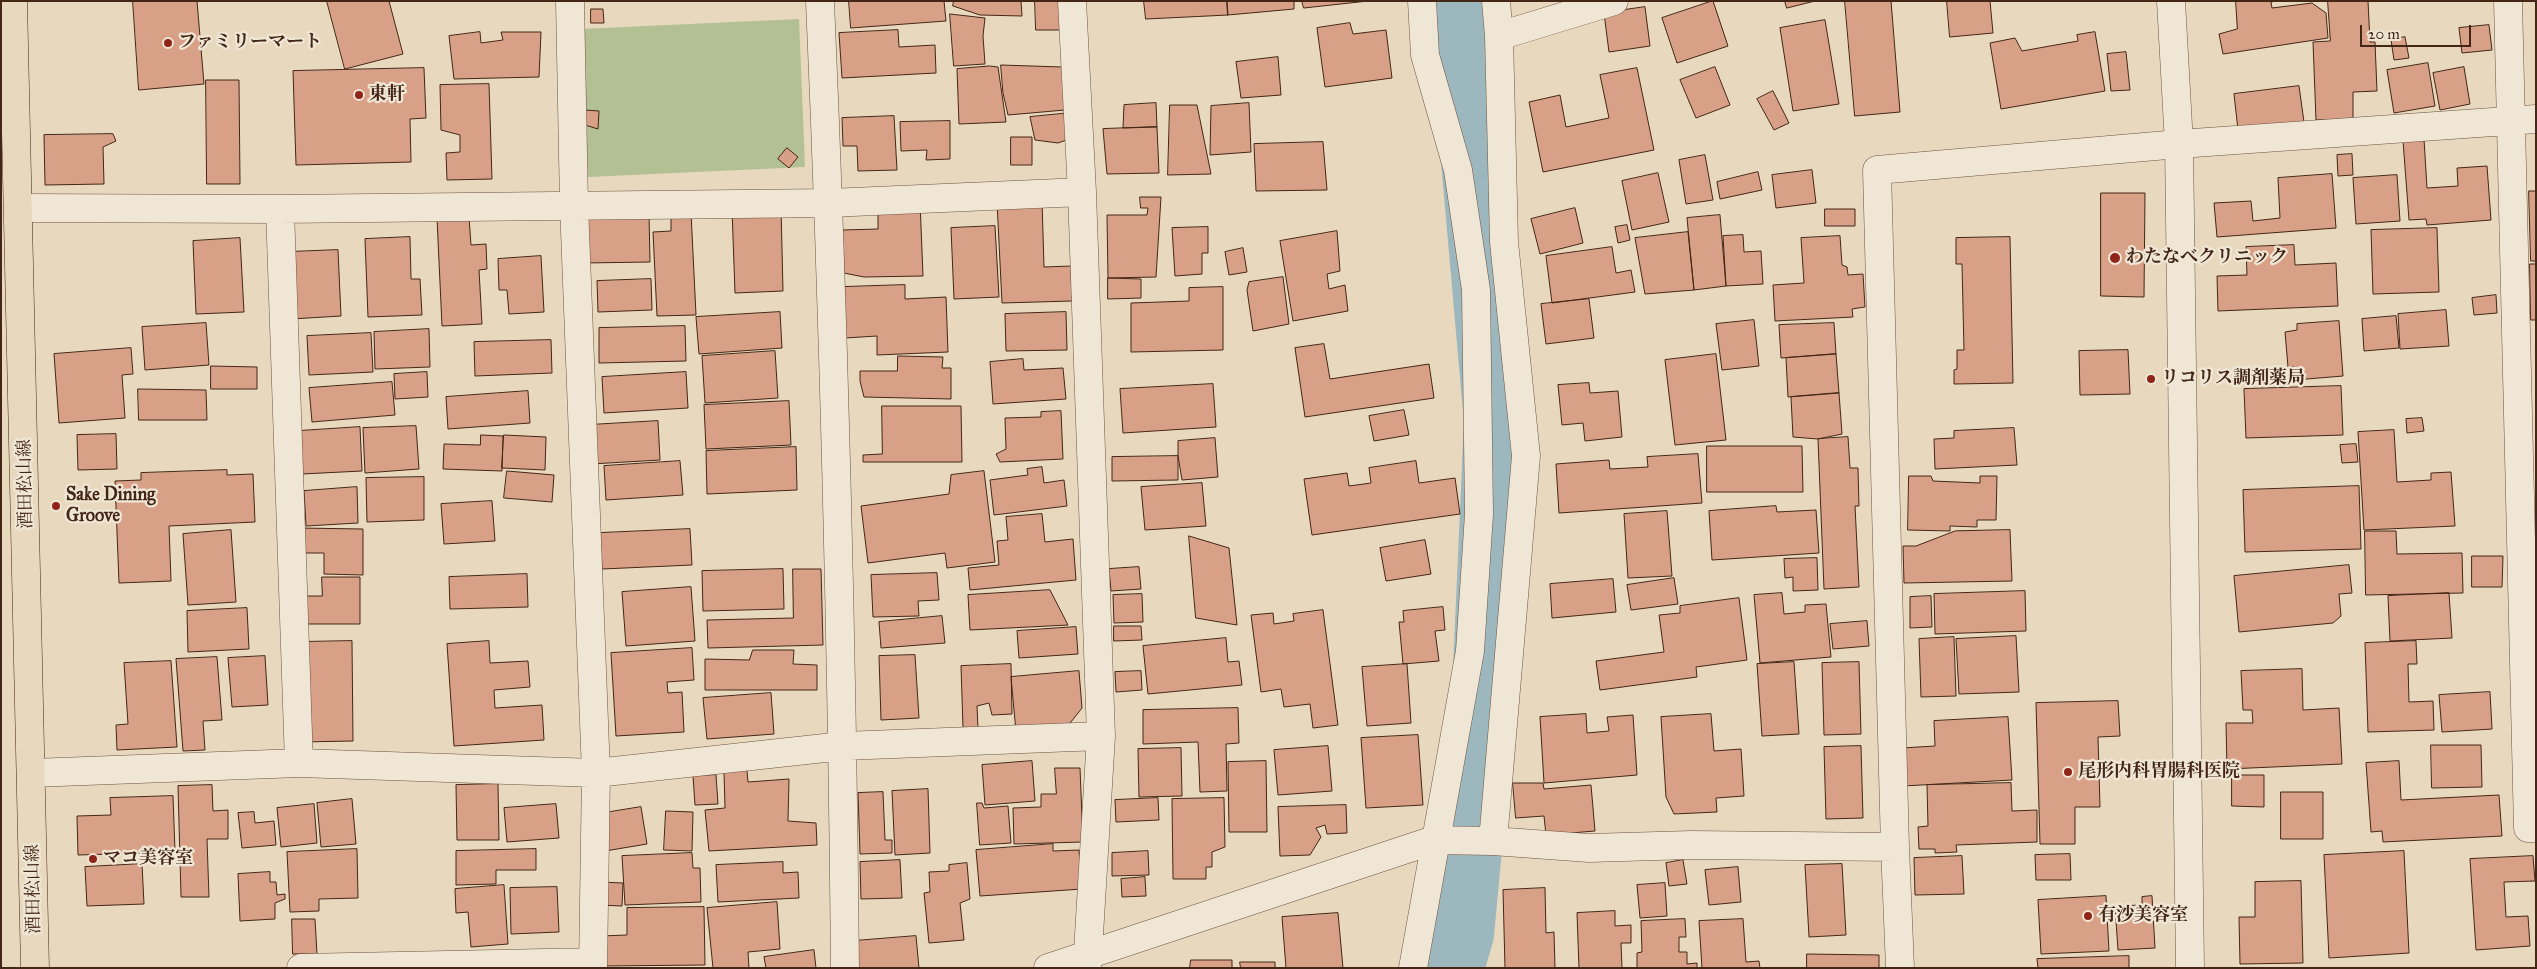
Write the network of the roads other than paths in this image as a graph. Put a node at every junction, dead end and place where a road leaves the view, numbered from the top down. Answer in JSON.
{"nodes":[{"id":1,"x":13,"y":1,"type":"edge"},
{"id":2,"x":570,"y":1,"type":"edge"},
{"id":3,"x":820,"y":1,"type":"edge"},
{"id":4,"x":1072,"y":1,"type":"edge"},
{"id":5,"x":1422,"y":1,"type":"edge"},
{"id":6,"x":1496,"y":1,"type":"edge"},
{"id":7,"x":1614,"y":1,"type":"edge"},
{"id":8,"x":2171,"y":1,"type":"edge"},
{"id":9,"x":2508,"y":1,"type":"edge"},
{"id":10,"x":1499,"y":36,"type":"junction"},
{"id":11,"x":2523,"y":119,"type":"edge"},
{"id":12,"x":2179,"y":144,"type":"junction"},
{"id":13,"x":1082,"y":192,"type":"junction"},
{"id":14,"x":829,"y":203,"type":"junction"},
{"id":15,"x":574,"y":205,"type":"junction"},
{"id":16,"x":20,"y":208,"type":"junction"},
{"id":17,"x":280,"y":209,"type":"junction"},
{"id":18,"x":1101,"y":736,"type":"junction"},
{"id":19,"x":843,"y":746,"type":"junction"},
{"id":20,"x":299,"y":763,"type":"junction"},
{"id":21,"x":32,"y":773,"type":"junction"},
{"id":22,"x":596,"y":773,"type":"junction"},
{"id":23,"x":2536,"y":828,"type":"edge"},
{"id":24,"x":1434,"y":840,"type":"junction"},
{"id":25,"x":1493,"y":841,"type":"junction"},
{"id":26,"x":1895,"y":847,"type":"junction"},
{"id":27,"x":1087,"y":962,"type":"edge"},
{"id":28,"x":593,"y":965,"type":"edge"},
{"id":29,"x":35,"y":968,"type":"edge"},
{"id":30,"x":301,"y":968,"type":"edge"},
{"id":31,"x":845,"y":968,"type":"edge"},
{"id":32,"x":1048,"y":968,"type":"edge"},
{"id":33,"x":1412,"y":968,"type":"edge"},
{"id":34,"x":1900,"y":968,"type":"edge"},
{"id":35,"x":2190,"y":968,"type":"edge"}],
"edges":[{"from":1,"to":16,"type":"main road","name":"酒田松山線"},
{"from":2,"to":15,"type":"street"},
{"from":3,"to":14,"type":"street"},
{"from":4,"to":13,"type":"street"},
{"from":5,"to":24,"type":"street"},
{"from":6,"to":10,"type":"street"},
{"from":7,"to":10,"type":"street"},
{"from":8,"to":12,"type":"street"},
{"from":9,"to":11,"type":"street"},
{"from":10,"to":25,"type":"street"},
{"from":11,"to":12,"type":"street"},
{"from":11,"to":23,"type":"street"},
{"from":12,"to":26,"type":"street"},
{"from":12,"to":35,"type":"street"},
{"from":13,"to":14,"type":"street"},
{"from":13,"to":18,"type":"street"},
{"from":14,"to":15,"type":"street"},
{"from":14,"to":19,"type":"street"},
{"from":15,"to":17,"type":"street"},
{"from":15,"to":22,"type":"street"},
{"from":16,"to":17,"type":"street"},
{"from":16,"to":21,"type":"main road","name":"酒田松山線"},
{"from":17,"to":20,"type":"street"},
{"from":18,"to":19,"type":"street"},
{"from":18,"to":27,"type":"street"},
{"from":19,"to":22,"type":"street"},
{"from":19,"to":31,"type":"street"},
{"from":20,"to":21,"type":"street"},
{"from":20,"to":22,"type":"street"},
{"from":21,"to":29,"type":"main road","name":"酒田松山線"},
{"from":22,"to":28,"type":"street"},
{"from":24,"to":25,"type":"street"},
{"from":24,"to":27,"type":"street"},
{"from":24,"to":33,"type":"street"},
{"from":25,"to":26,"type":"street"},
{"from":26,"to":34,"type":"street"},
{"from":27,"to":32,"type":"street"},
{"from":28,"to":30,"type":"street"}]}
